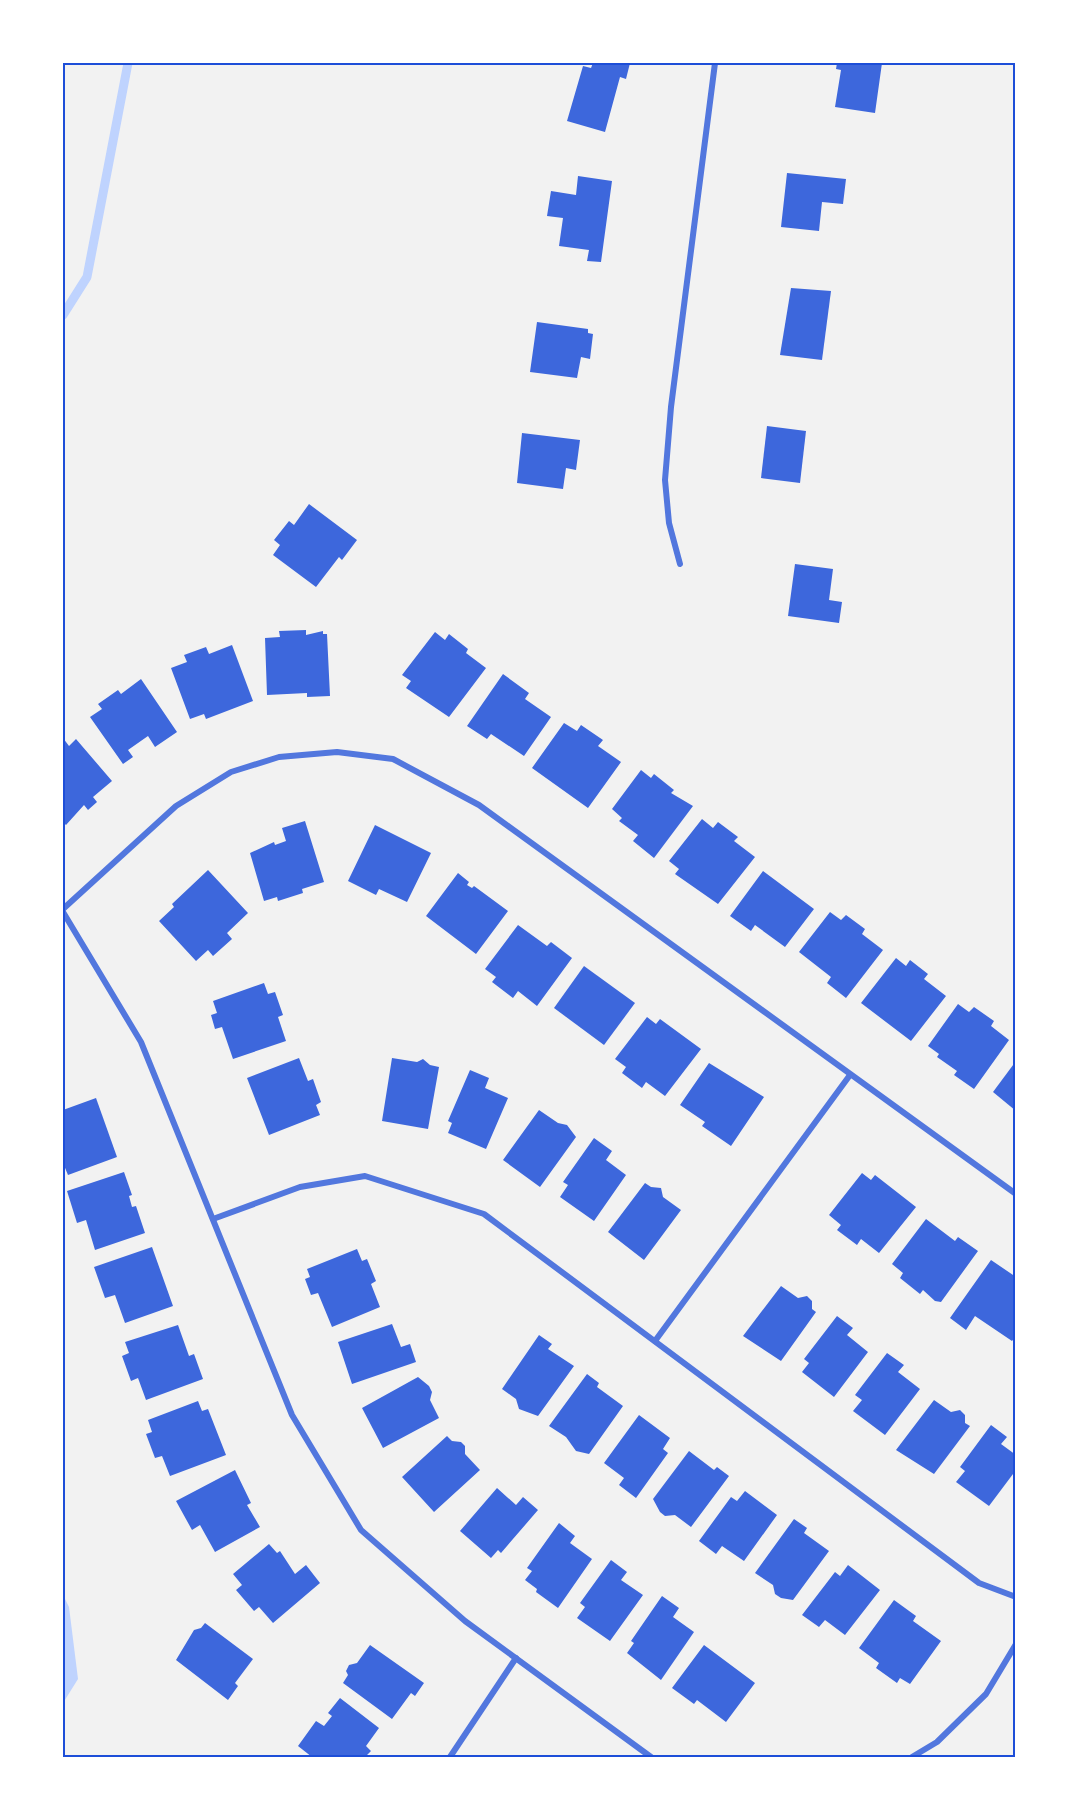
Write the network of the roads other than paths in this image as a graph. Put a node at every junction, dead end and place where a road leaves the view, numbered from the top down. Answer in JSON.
{"nodes":[{"id":1,"x":715,"y":63,"type":"edge"},
{"id":2,"x":680,"y":564,"type":"dead end"},
{"id":3,"x":63,"y":910,"type":"edge"},
{"id":4,"x":850,"y":1075,"type":"junction"},
{"id":5,"x":1016,"y":1194,"type":"edge"},
{"id":6,"x":213,"y":1219,"type":"junction"},
{"id":7,"x":655,"y":1341,"type":"junction"},
{"id":8,"x":1016,"y":1597,"type":"edge"},
{"id":9,"x":1016,"y":1644,"type":"edge"},
{"id":10,"x":516,"y":1658,"type":"junction"},
{"id":11,"x":450,"y":1757,"type":"edge"},
{"id":12,"x":651,"y":1757,"type":"edge"},
{"id":13,"x":912,"y":1757,"type":"edge"}],
"edges":[{"from":1,"to":2,"type":"street"},
{"from":3,"to":4,"type":"street"},
{"from":3,"to":6,"type":"street"},
{"from":4,"to":5,"type":"street"},
{"from":4,"to":7,"type":"street"},
{"from":6,"to":7,"type":"street"},
{"from":6,"to":10,"type":"street"},
{"from":7,"to":8,"type":"street"},
{"from":9,"to":13,"type":"street"},
{"from":10,"to":11,"type":"street"},
{"from":10,"to":12,"type":"street"}]}
